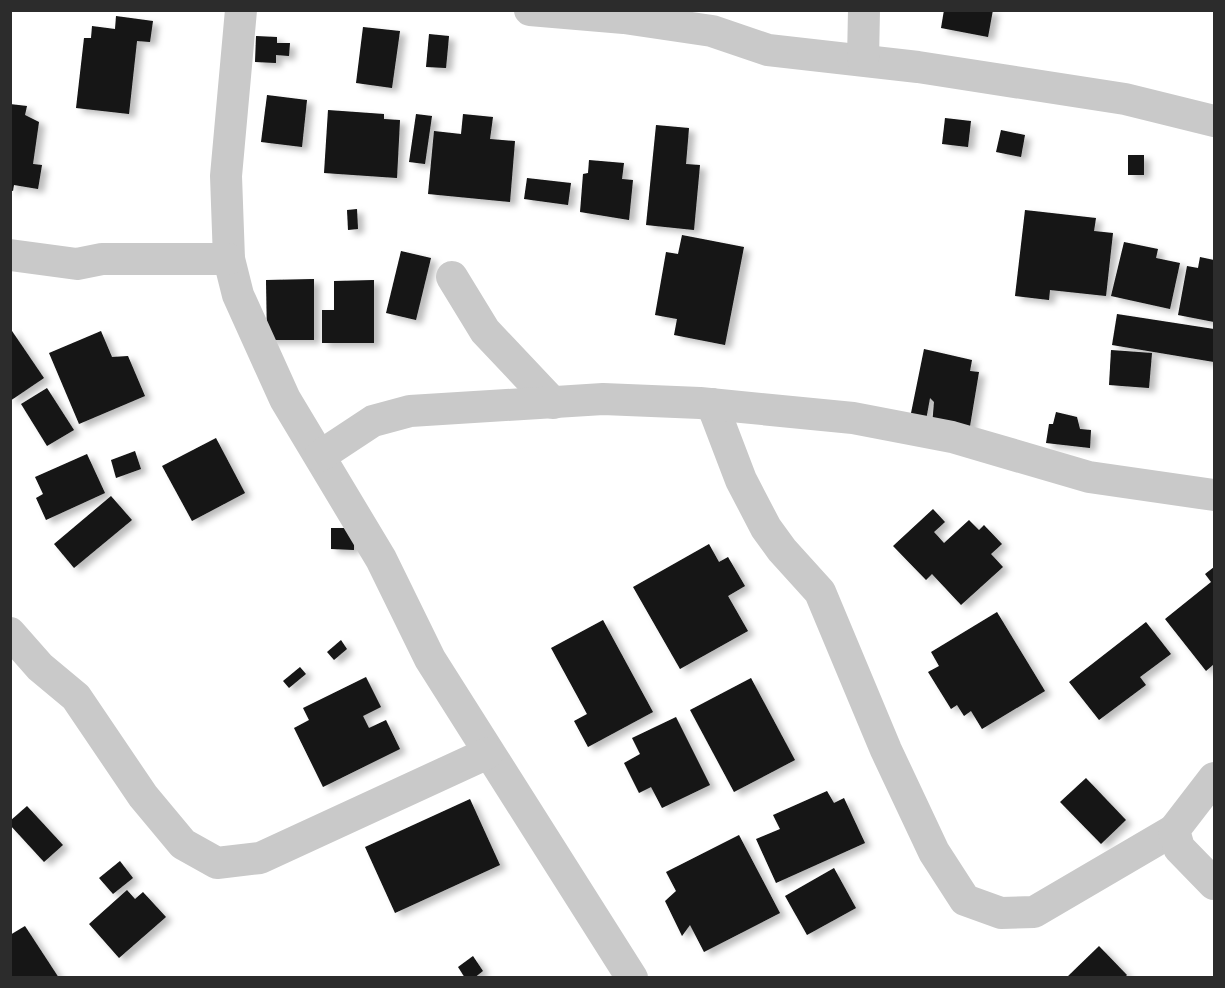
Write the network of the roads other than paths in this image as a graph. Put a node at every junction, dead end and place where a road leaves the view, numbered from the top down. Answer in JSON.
{"nodes":[{"id":1,"x":241,"y":10,"type":"edge"},
{"id":2,"x":530,"y":10,"type":"edge"},
{"id":3,"x":864,"y":10,"type":"edge"},
{"id":4,"x":863,"y":60,"type":"junction"},
{"id":5,"x":1215,"y":121,"type":"edge"},
{"id":6,"x":10,"y":255,"type":"edge"},
{"id":7,"x":229,"y":259,"type":"junction"},
{"id":8,"x":452,"y":277,"type":"dead end"},
{"id":9,"x":553,"y":403,"type":"junction"},
{"id":10,"x":712,"y":404,"type":"junction"},
{"id":11,"x":320,"y":456,"type":"junction"},
{"id":12,"x":1215,"y":495,"type":"edge"},
{"id":13,"x":10,"y":633,"type":"edge"},
{"id":14,"x":488,"y":753,"type":"junction"},
{"id":15,"x":1215,"y":778,"type":"edge"},
{"id":16,"x":1174,"y":830,"type":"junction"},
{"id":17,"x":1215,"y":884,"type":"edge"},
{"id":18,"x":632,"y":978,"type":"edge"}],
"edges":[{"from":1,"to":7,"type":"street"},
{"from":2,"to":4,"type":"street"},
{"from":3,"to":4,"type":"street"},
{"from":4,"to":5,"type":"street"},
{"from":6,"to":7,"type":"street"},
{"from":7,"to":11,"type":"street"},
{"from":8,"to":9,"type":"street"},
{"from":9,"to":10,"type":"street"},
{"from":9,"to":11,"type":"street"},
{"from":10,"to":12,"type":"street"},
{"from":10,"to":16,"type":"street"},
{"from":11,"to":14,"type":"street"},
{"from":13,"to":14,"type":"street"},
{"from":14,"to":18,"type":"street"},
{"from":15,"to":16,"type":"street"},
{"from":16,"to":17,"type":"street"}]}
